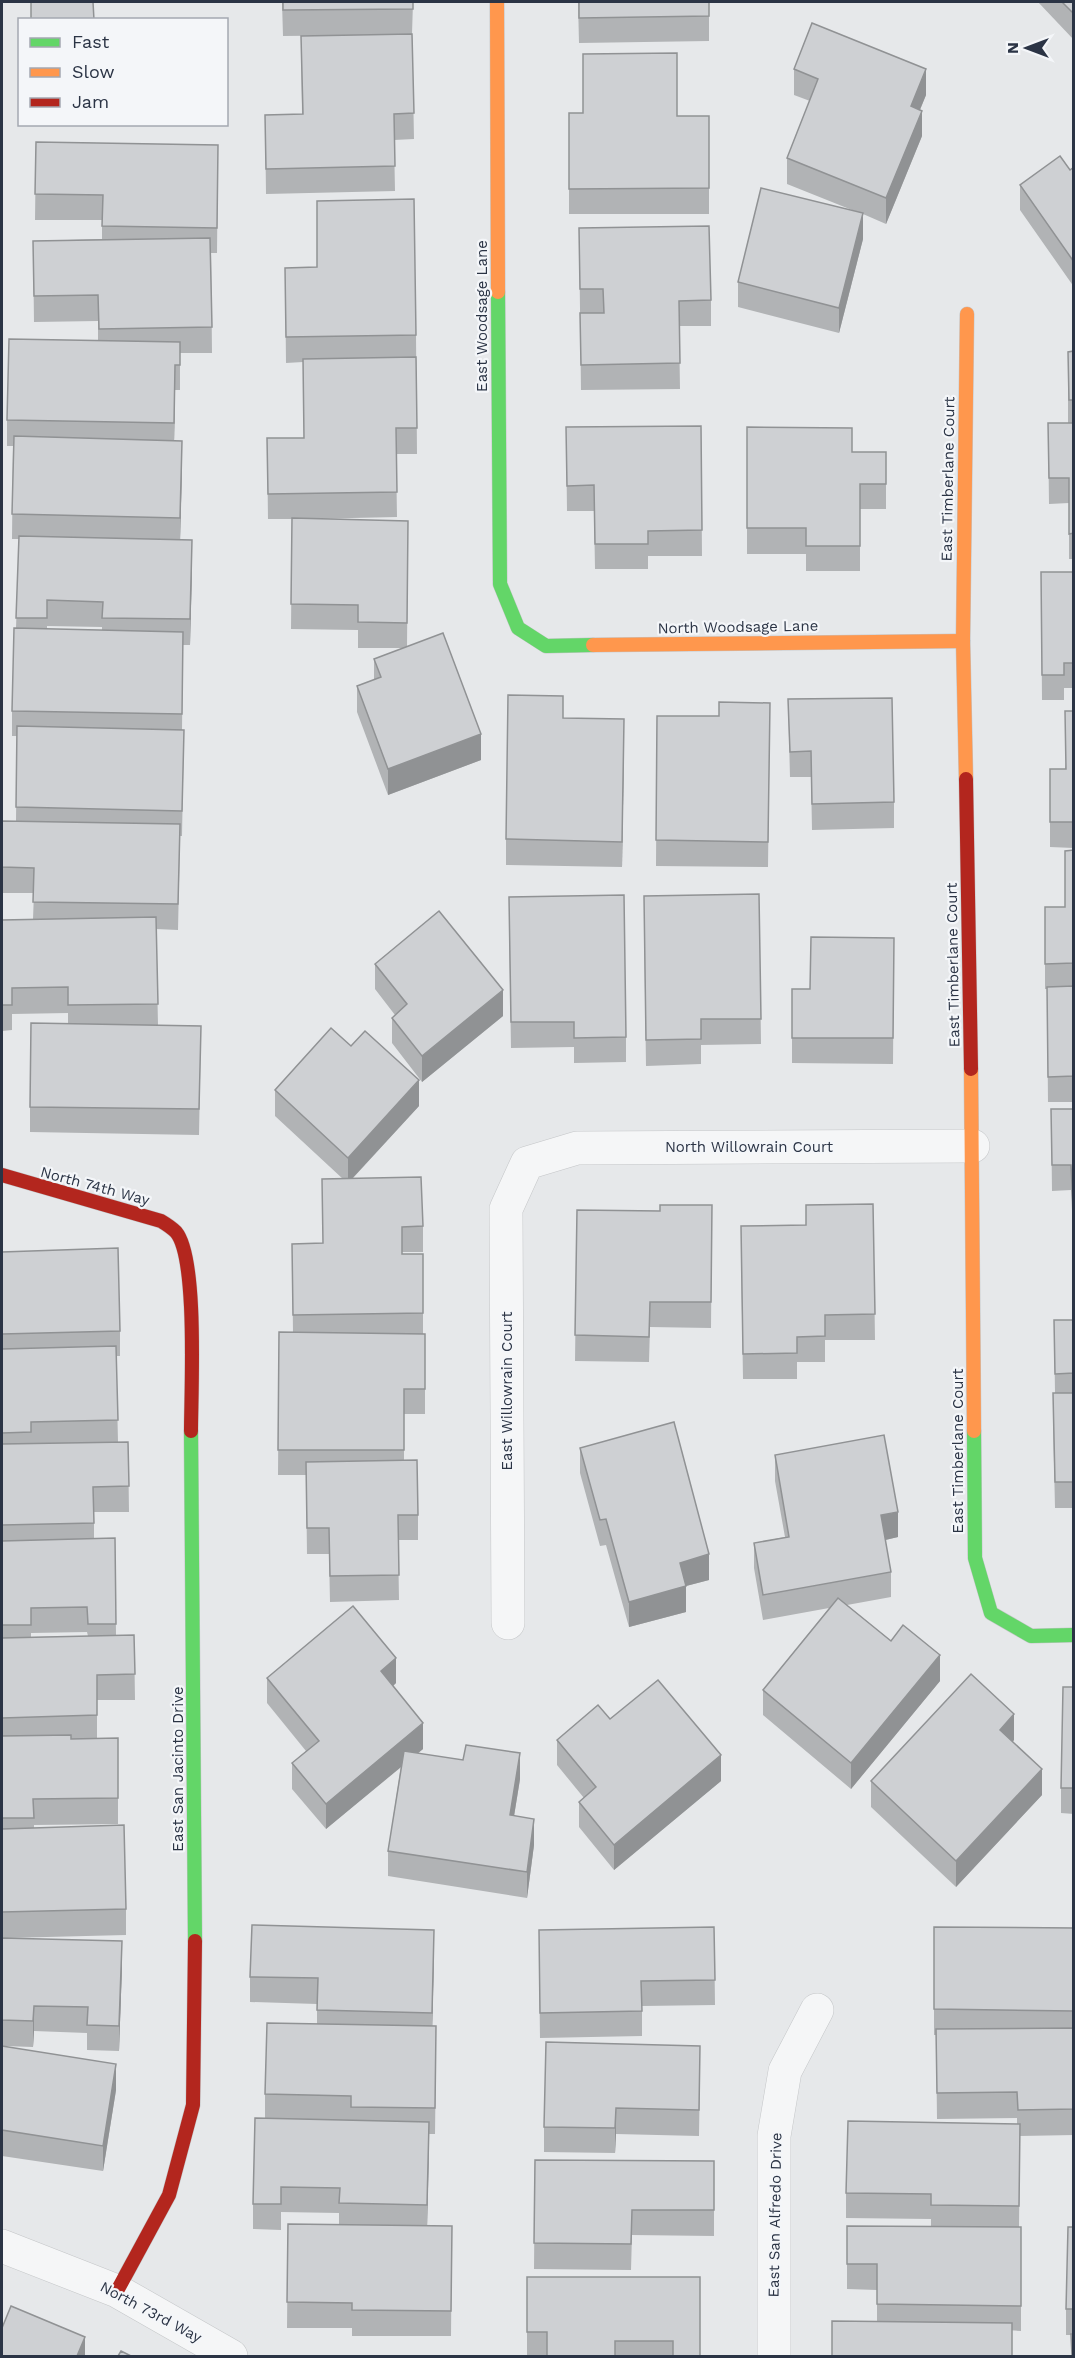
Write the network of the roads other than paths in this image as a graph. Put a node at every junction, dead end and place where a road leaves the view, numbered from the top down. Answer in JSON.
{"nodes":[{"id":1,"x":497,"y":2,"type":"edge"},
{"id":2,"x":967,"y":314,"type":"dead end"},
{"id":3,"x":518,"y":628,"type":"joint"},
{"id":4,"x":963,"y":641,"type":"junction"},
{"id":5,"x":973,"y":1146,"type":"junction"},
{"id":6,"x":527,"y":1163,"type":"joint"},
{"id":7,"x":2,"y":1175,"type":"edge"},
{"id":8,"x":177,"y":1233,"type":"joint"},
{"id":9,"x":508,"y":1623,"type":"dead end"},
{"id":10,"x":1074,"y":1635,"type":"edge"},
{"id":11,"x":817,"y":2010,"type":"dead end"},
{"id":12,"x":2,"y":2246,"type":"edge"},
{"id":13,"x":117,"y":2290,"type":"junction"},
{"id":14,"x":231,"y":2356,"type":"edge"},
{"id":15,"x":774,"y":2356,"type":"edge"}],
"edges":[{"from":1,"to":3,"type":"street","name":"East Woodsage Lane"},
{"from":2,"to":4,"type":"street","name":"East Timberlane Court"},
{"from":3,"to":4,"type":"street","name":"North Woodsage Lane"},
{"from":4,"to":5,"type":"street","name":"East Timberlane Court"},
{"from":5,"to":6,"type":"street","name":"North Willowrain Court"},
{"from":5,"to":10,"type":"street","name":"East Timberlane Court"},
{"from":6,"to":9,"type":"street","name":"East Willowrain Court"},
{"from":7,"to":8,"type":"street","name":"North 74th Way"},
{"from":8,"to":13,"type":"street","name":"East San Jacinto Drive"},
{"from":11,"to":15,"type":"street","name":"East San Alfredo Drive"},
{"from":12,"to":13,"type":"street","name":"North 73rd Way"},
{"from":13,"to":14,"type":"street","name":"North 73rd Way"}]}
